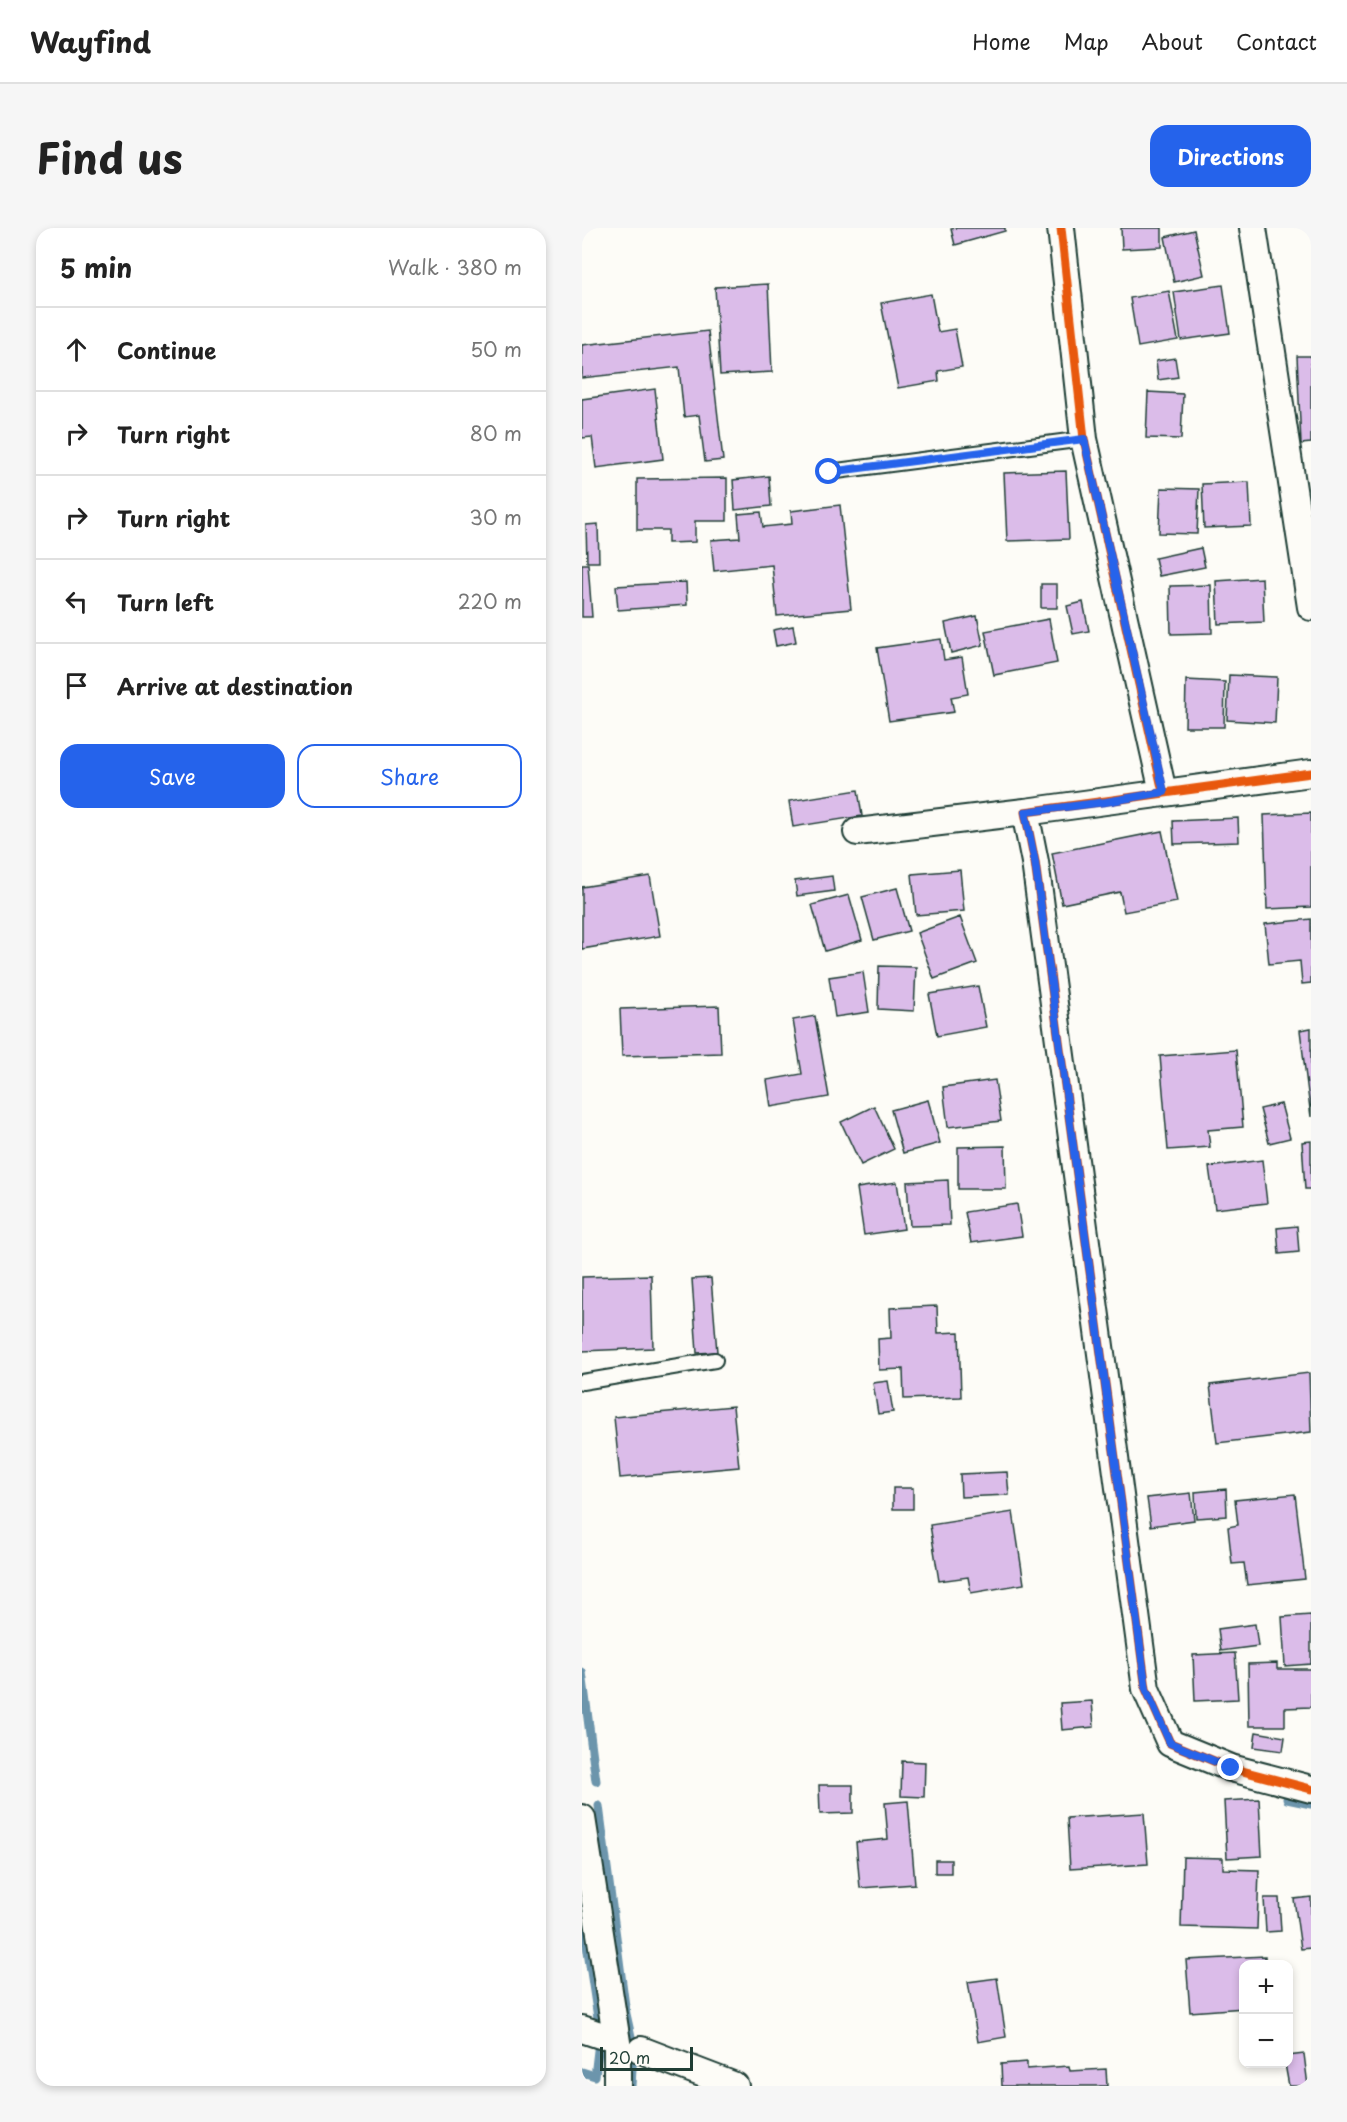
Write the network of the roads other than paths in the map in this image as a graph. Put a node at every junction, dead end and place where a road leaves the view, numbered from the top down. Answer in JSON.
{"nodes":[{"id":1,"x":1061,"y":228,"type":"edge"},
{"id":2,"x":1253,"y":228,"type":"edge"},
{"id":3,"x":1084,"y":439,"type":"junction"},
{"id":4,"x":829,"y":472,"type":"dead end"},
{"id":5,"x":1311,"y":607,"type":"edge"},
{"id":6,"x":1311,"y":773,"type":"edge"},
{"id":7,"x":1164,"y":792,"type":"junction"},
{"id":8,"x":1025,"y":812,"type":"junction"},
{"id":9,"x":857,"y":832,"type":"dead end"},
{"id":10,"x":715,"y":1360,"type":"dead end"},
{"id":11,"x":582,"y":1382,"type":"edge"},
{"id":12,"x":1311,"y":1789,"type":"edge"},
{"id":13,"x":582,"y":1818,"type":"edge"},
{"id":14,"x":641,"y":2050,"type":"dead end"},
{"id":15,"x":617,"y":2086,"type":"edge"},
{"id":16,"x":735,"y":2086,"type":"edge"}],
"edges":[{"from":1,"to":3,"type":"street"},
{"from":2,"to":5,"type":"street"},
{"from":3,"to":4,"type":"lane"},
{"from":3,"to":7,"type":"street"},
{"from":6,"to":7,"type":"street"},
{"from":7,"to":8,"type":"street"},
{"from":8,"to":9,"type":"street"},
{"from":8,"to":12,"type":"street"},
{"from":10,"to":11,"type":"lane"},
{"from":13,"to":15,"type":"street"},
{"from":14,"to":16,"type":"street"}]}
